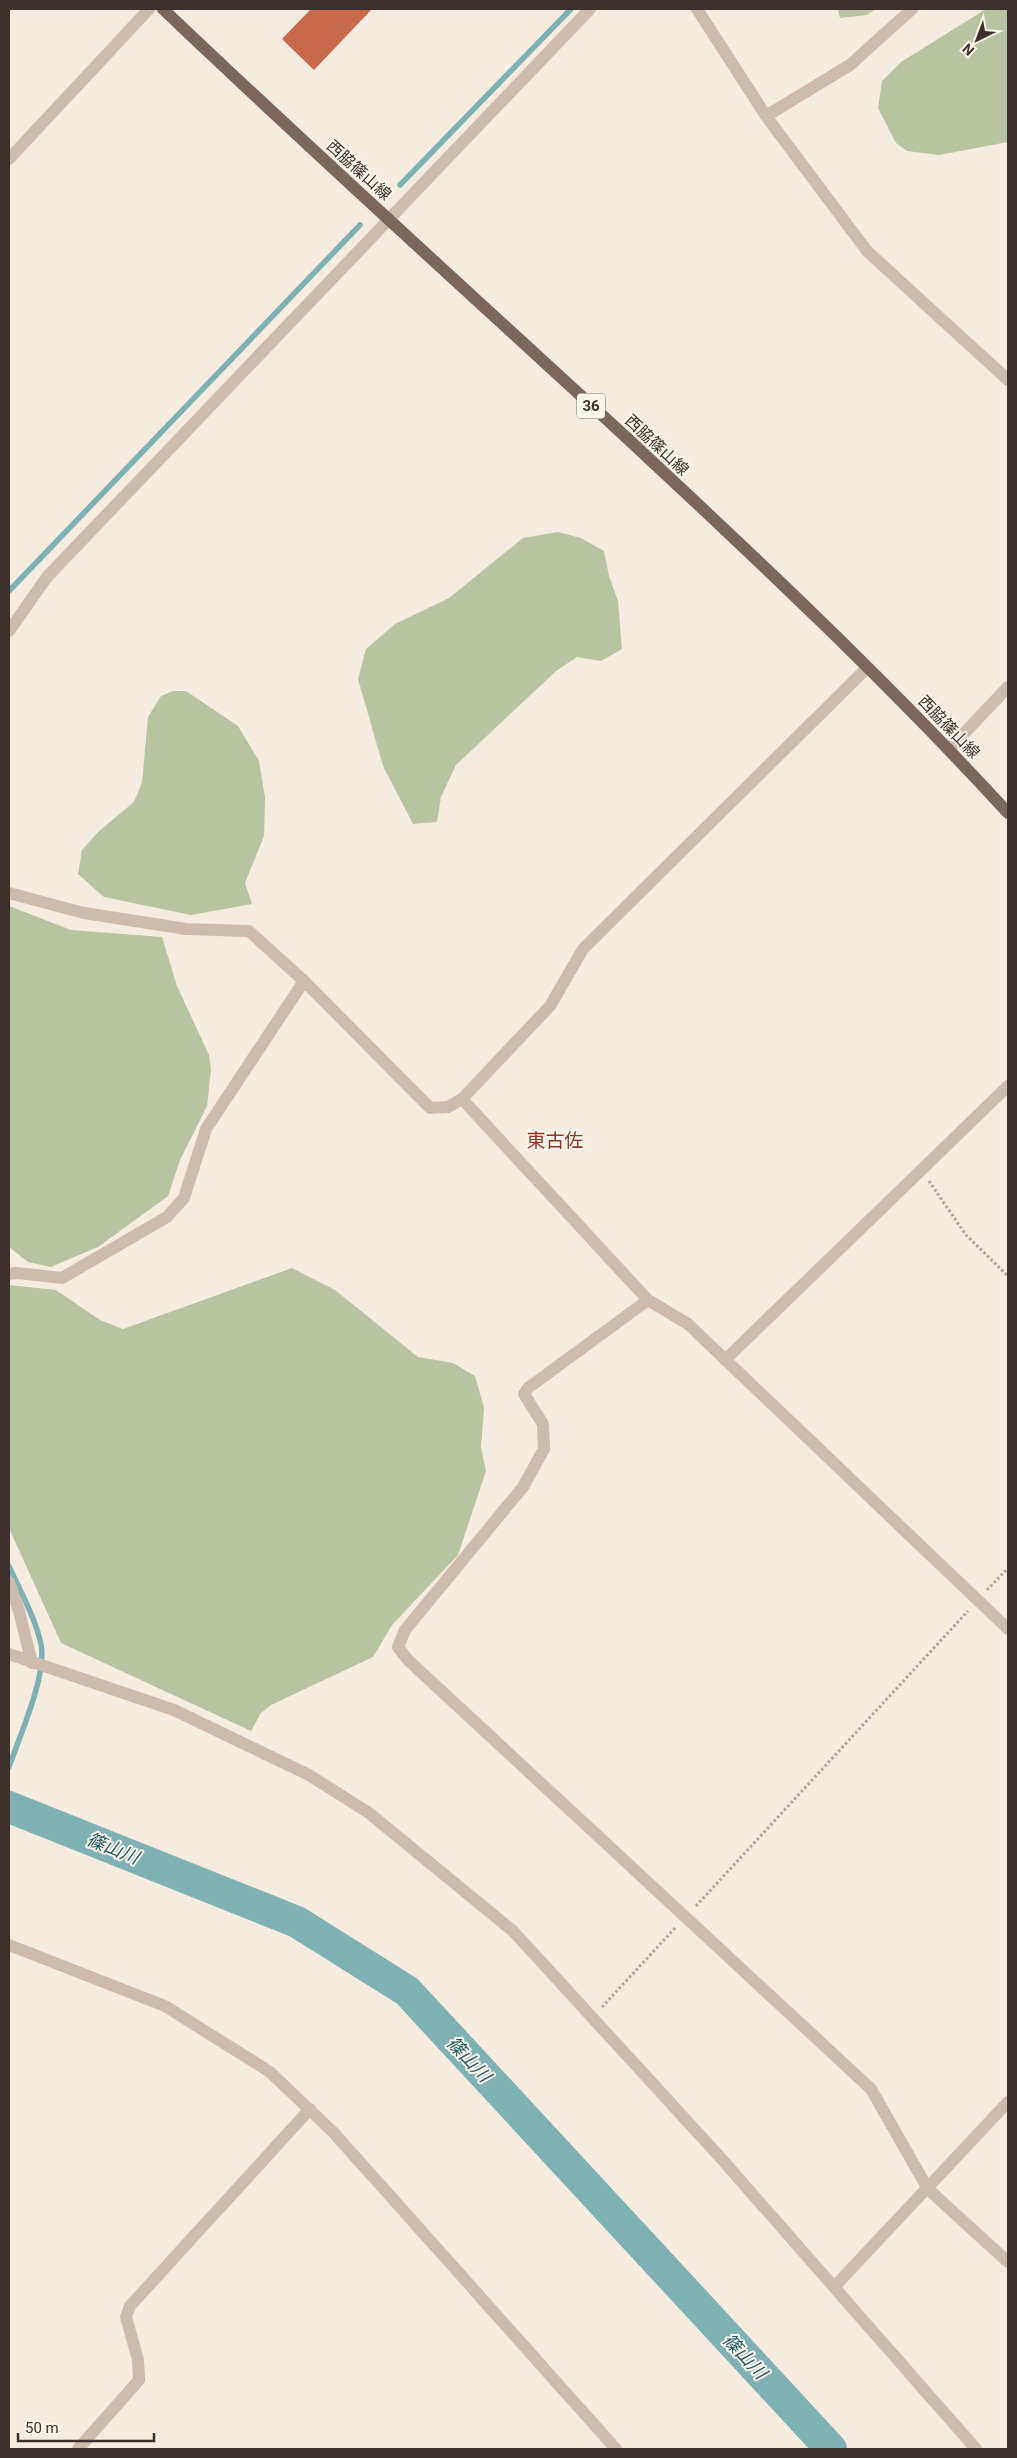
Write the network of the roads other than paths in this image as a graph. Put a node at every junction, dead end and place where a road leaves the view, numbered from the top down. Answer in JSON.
{"nodes":[{"id":1,"x":148,"y":9,"type":"edge"},
{"id":2,"x":164,"y":9,"type":"edge"},
{"id":3,"x":590,"y":9,"type":"edge"},
{"id":4,"x":696,"y":9,"type":"edge"},
{"id":5,"x":912,"y":9,"type":"edge"},
{"id":6,"x":766,"y":116,"type":"junction"},
{"id":7,"x":9,"y":159,"type":"edge"},
{"id":8,"x":389,"y":218,"type":"junction"},
{"id":9,"x":1008,"y":380,"type":"edge"},
{"id":10,"x":9,"y":631,"type":"edge"},
{"id":11,"x":867,"y":668,"type":"junction"},
{"id":12,"x":1008,"y":687,"type":"edge"},
{"id":13,"x":949,"y":749,"type":"junction"},
{"id":14,"x":1008,"y":813,"type":"edge"},
{"id":15,"x":9,"y":893,"type":"edge"},
{"id":16,"x":304,"y":981,"type":"junction"},
{"id":17,"x":1008,"y":1086,"type":"edge"},
{"id":18,"x":462,"y":1099,"type":"junction"},
{"id":19,"x":9,"y":1274,"type":"edge"},
{"id":20,"x":648,"y":1300,"type":"junction"},
{"id":21,"x":725,"y":1360,"type":"junction"},
{"id":22,"x":9,"y":1582,"type":"edge"},
{"id":23,"x":1008,"y":1629,"type":"edge"},
{"id":24,"x":9,"y":1654,"type":"edge"},
{"id":25,"x":32,"y":1663,"type":"junction"},
{"id":26,"x":9,"y":1945,"type":"edge"},
{"id":27,"x":1008,"y":2102,"type":"edge"},
{"id":28,"x":310,"y":2108,"type":"junction"},
{"id":29,"x":928,"y":2189,"type":"junction"},
{"id":30,"x":1008,"y":2262,"type":"edge"},
{"id":31,"x":835,"y":2286,"type":"junction"},
{"id":32,"x":78,"y":2449,"type":"edge"},
{"id":33,"x":616,"y":2449,"type":"edge"},
{"id":34,"x":976,"y":2449,"type":"edge"}],
"edges":[{"from":1,"to":7,"type":"street"},
{"from":2,"to":8,"type":"main road","name":"西脇篠山線","number":"36"},
{"from":3,"to":8,"type":"street"},
{"from":4,"to":6,"type":"street"},
{"from":5,"to":6,"type":"street"},
{"from":6,"to":9,"type":"street"},
{"from":8,"to":10,"type":"street"},
{"from":8,"to":11,"type":"main road","name":"西脇篠山線","number":"36"},
{"from":11,"to":13,"type":"main road","name":"西脇篠山線","number":"36"},
{"from":11,"to":18,"type":"street"},
{"from":12,"to":13,"type":"street"},
{"from":13,"to":14,"type":"main road","name":"西脇篠山線","number":"36"},
{"from":15,"to":16,"type":"street"},
{"from":16,"to":18,"type":"street"},
{"from":16,"to":19,"type":"street"},
{"from":17,"to":21,"type":"street"},
{"from":18,"to":20,"type":"street"},
{"from":20,"to":21,"type":"street"},
{"from":20,"to":29,"type":"street"},
{"from":21,"to":23,"type":"street"},
{"from":22,"to":25,"type":"street"},
{"from":24,"to":25,"type":"street"},
{"from":25,"to":31,"type":"street"},
{"from":26,"to":28,"type":"street"},
{"from":27,"to":29,"type":"street"},
{"from":28,"to":32,"type":"street"},
{"from":28,"to":33,"type":"street"},
{"from":29,"to":30,"type":"street"},
{"from":29,"to":31,"type":"street"},
{"from":31,"to":34,"type":"street"}]}
